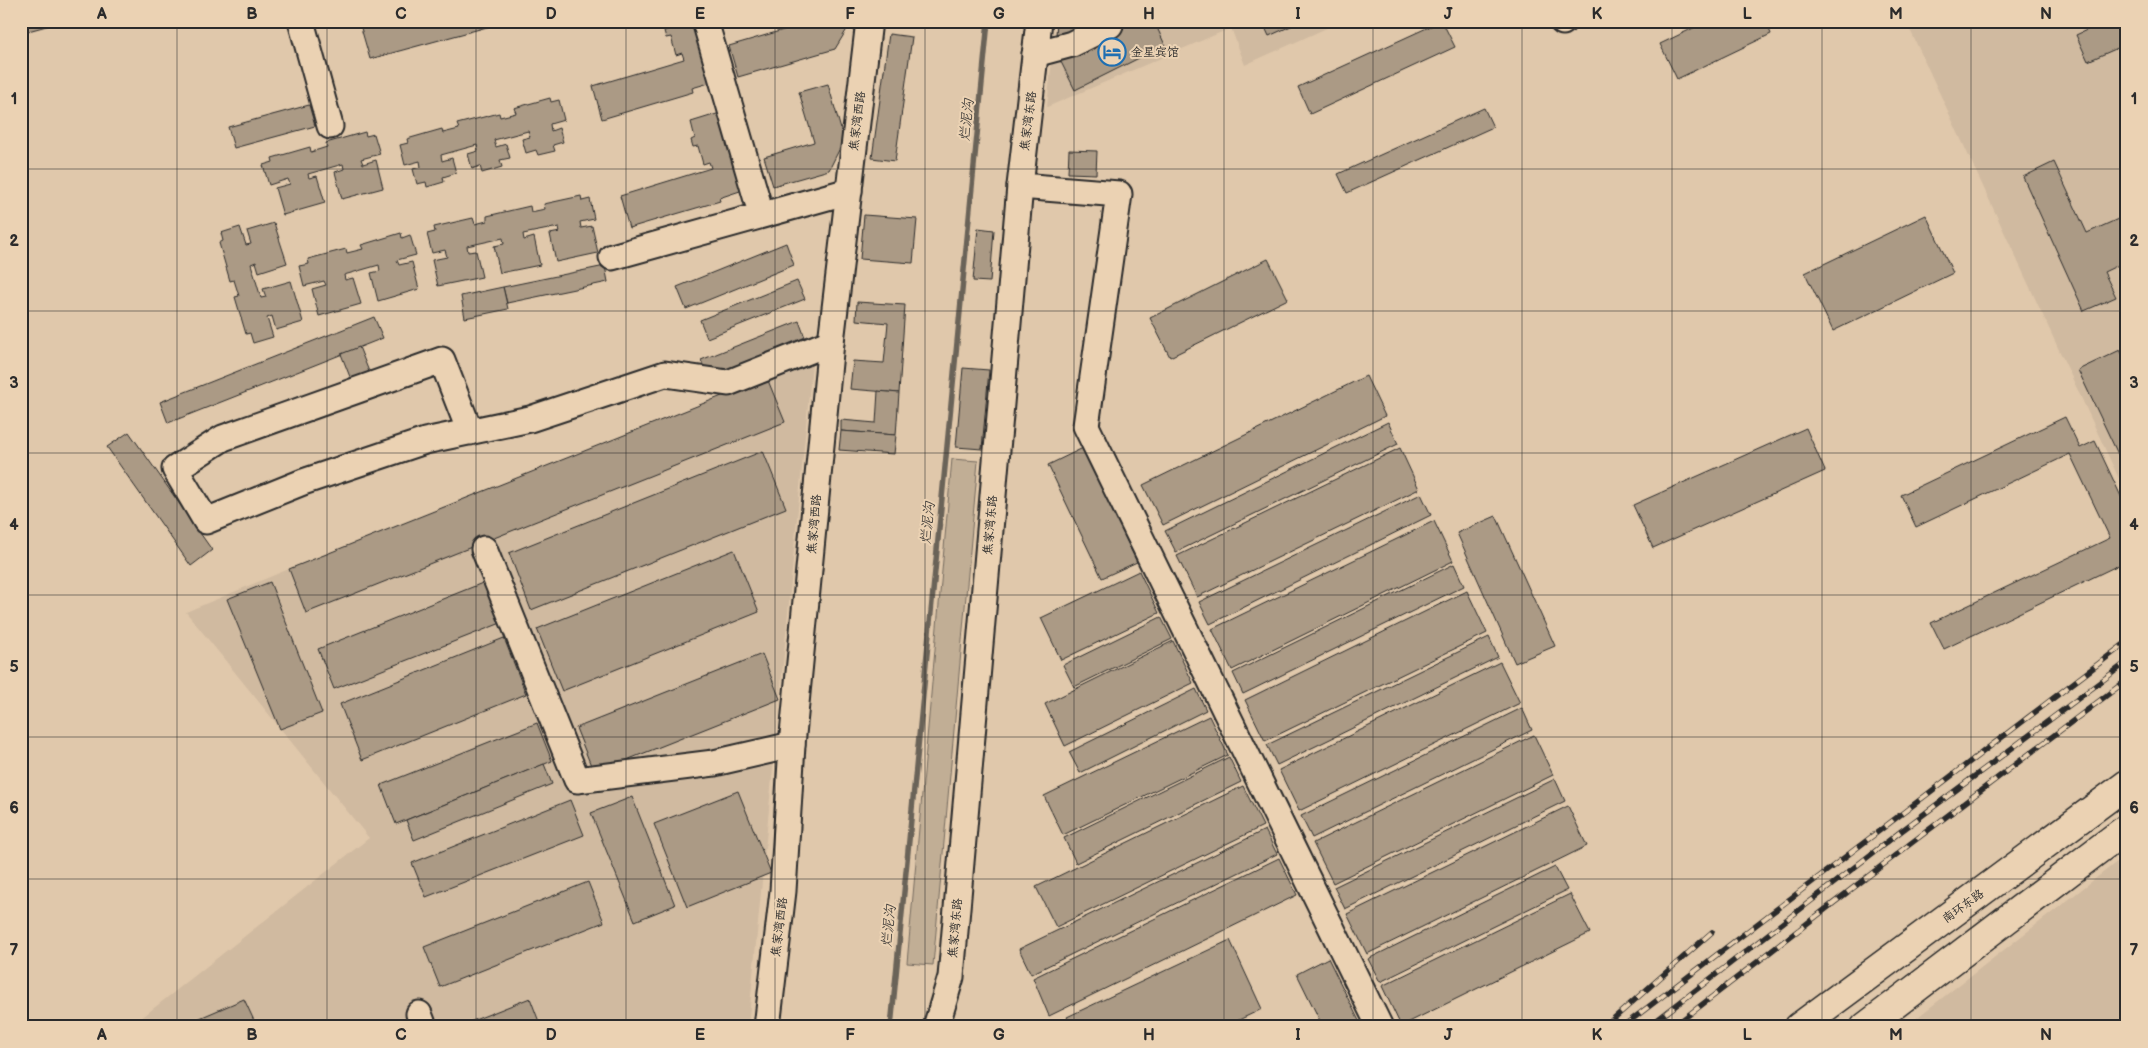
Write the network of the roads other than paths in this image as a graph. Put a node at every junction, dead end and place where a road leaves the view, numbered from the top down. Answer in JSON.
{"nodes":[{"id":1,"x":301,"y":21,"type":"edge"},
{"id":2,"x":705,"y":21,"type":"edge"},
{"id":3,"x":869,"y":21,"type":"edge"},
{"id":4,"x":1039,"y":21,"type":"edge"},
{"id":5,"x":1110,"y":26,"type":"dead end"},
{"id":6,"x":1036,"y":54,"type":"junction"},
{"id":7,"x":330,"y":126,"type":"dead end"},
{"id":8,"x":1020,"y":186,"type":"junction"},
{"id":9,"x":849,"y":191,"type":"junction"},
{"id":10,"x":757,"y":200,"type":"dead end"},
{"id":11,"x":612,"y":257,"type":"dead end"},
{"id":12,"x":831,"y":342,"type":"junction"},
{"id":13,"x":470,"y":432,"type":"junction"},
{"id":14,"x":484,"y":549,"type":"dead end"},
{"id":15,"x":792,"y":745,"type":"junction"},
{"id":16,"x":2127,"y":784,"type":"edge"},
{"id":17,"x":2127,"y":828,"type":"edge"},
{"id":18,"x":767,"y":1027,"type":"edge"},
{"id":19,"x":936,"y":1027,"type":"edge"},
{"id":20,"x":1380,"y":1027,"type":"edge"},
{"id":21,"x":1799,"y":1027,"type":"edge"},
{"id":22,"x":1865,"y":1027,"type":"edge"}],
"edges":[{"from":1,"to":7,"type":"street"},
{"from":2,"to":10,"type":"street"},
{"from":3,"to":9,"type":"street","name":"焦家湾西路"},
{"from":4,"to":6,"type":"street","name":"焦家湾东路"},
{"from":5,"to":6,"type":"street"},
{"from":6,"to":8,"type":"street","name":"焦家湾东路"},
{"from":8,"to":19,"type":"street","name":"焦家湾东路"},
{"from":8,"to":20,"type":"street"},
{"from":9,"to":11,"type":"street"},
{"from":9,"to":12,"type":"street","name":"焦家湾西路"},
{"from":12,"to":13,"type":"street"},
{"from":12,"to":15,"type":"street","name":"焦家湾西路"},
{"from":13,"to":13,"type":"street"},
{"from":14,"to":15,"type":"street"},
{"from":15,"to":18,"type":"street","name":"焦家湾西路"},
{"from":16,"to":21,"type":"highway","name":"南环东路"},
{"from":17,"to":22,"type":"highway"}]}
